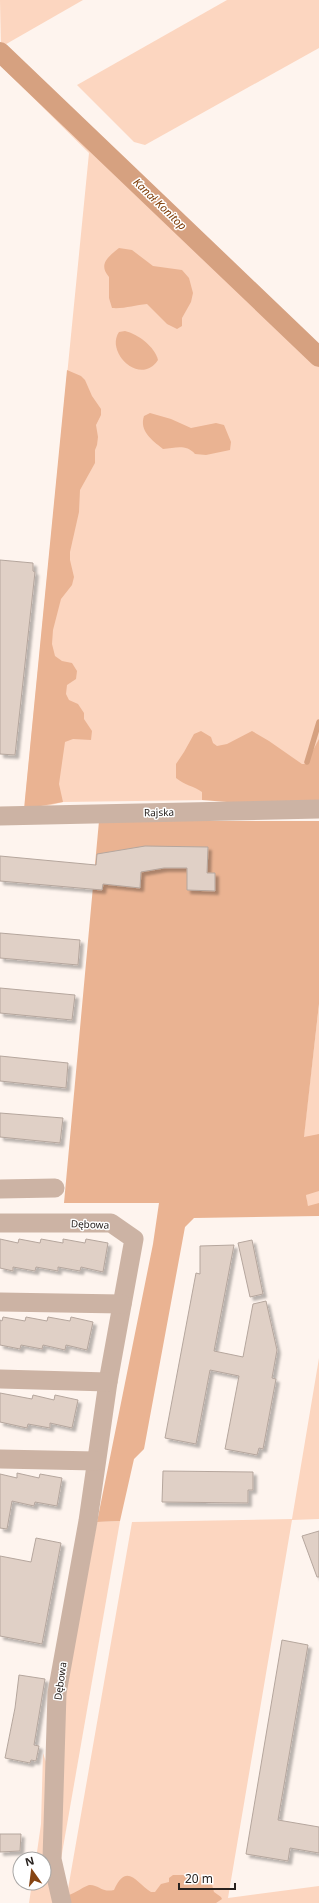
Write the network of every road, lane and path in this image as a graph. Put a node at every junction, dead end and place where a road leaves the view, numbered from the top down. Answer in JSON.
{"nodes":[{"id":1,"x":319,"y":810,"type":"edge"},
{"id":2,"x":0,"y":816,"type":"edge"},
{"id":3,"x":55,"y":1188,"type":"dead end"},
{"id":4,"x":0,"y":1189,"type":"edge"},
{"id":5,"x":0,"y":1223,"type":"edge"},
{"id":6,"x":0,"y":1302,"type":"edge"},
{"id":7,"x":122,"y":1304,"type":"junction"},
{"id":8,"x":0,"y":1380,"type":"edge"},
{"id":9,"x":108,"y":1382,"type":"junction"},
{"id":10,"x":0,"y":1459,"type":"edge"},
{"id":11,"x":96,"y":1461,"type":"junction"},
{"id":12,"x":62,"y":1903,"type":"edge"}],
"edges":[{"from":1,"to":2,"type":"street","name":"Rajska"},
{"from":3,"to":4,"type":"street"},
{"from":5,"to":7,"type":"street","name":"Dębowa"},
{"from":6,"to":7,"type":"street"},
{"from":7,"to":9,"type":"street","name":"Dębowa"},
{"from":8,"to":9,"type":"street"},
{"from":9,"to":11,"type":"street","name":"Dębowa"},
{"from":10,"to":11,"type":"street"},
{"from":11,"to":12,"type":"street","name":"Dębowa"}]}
